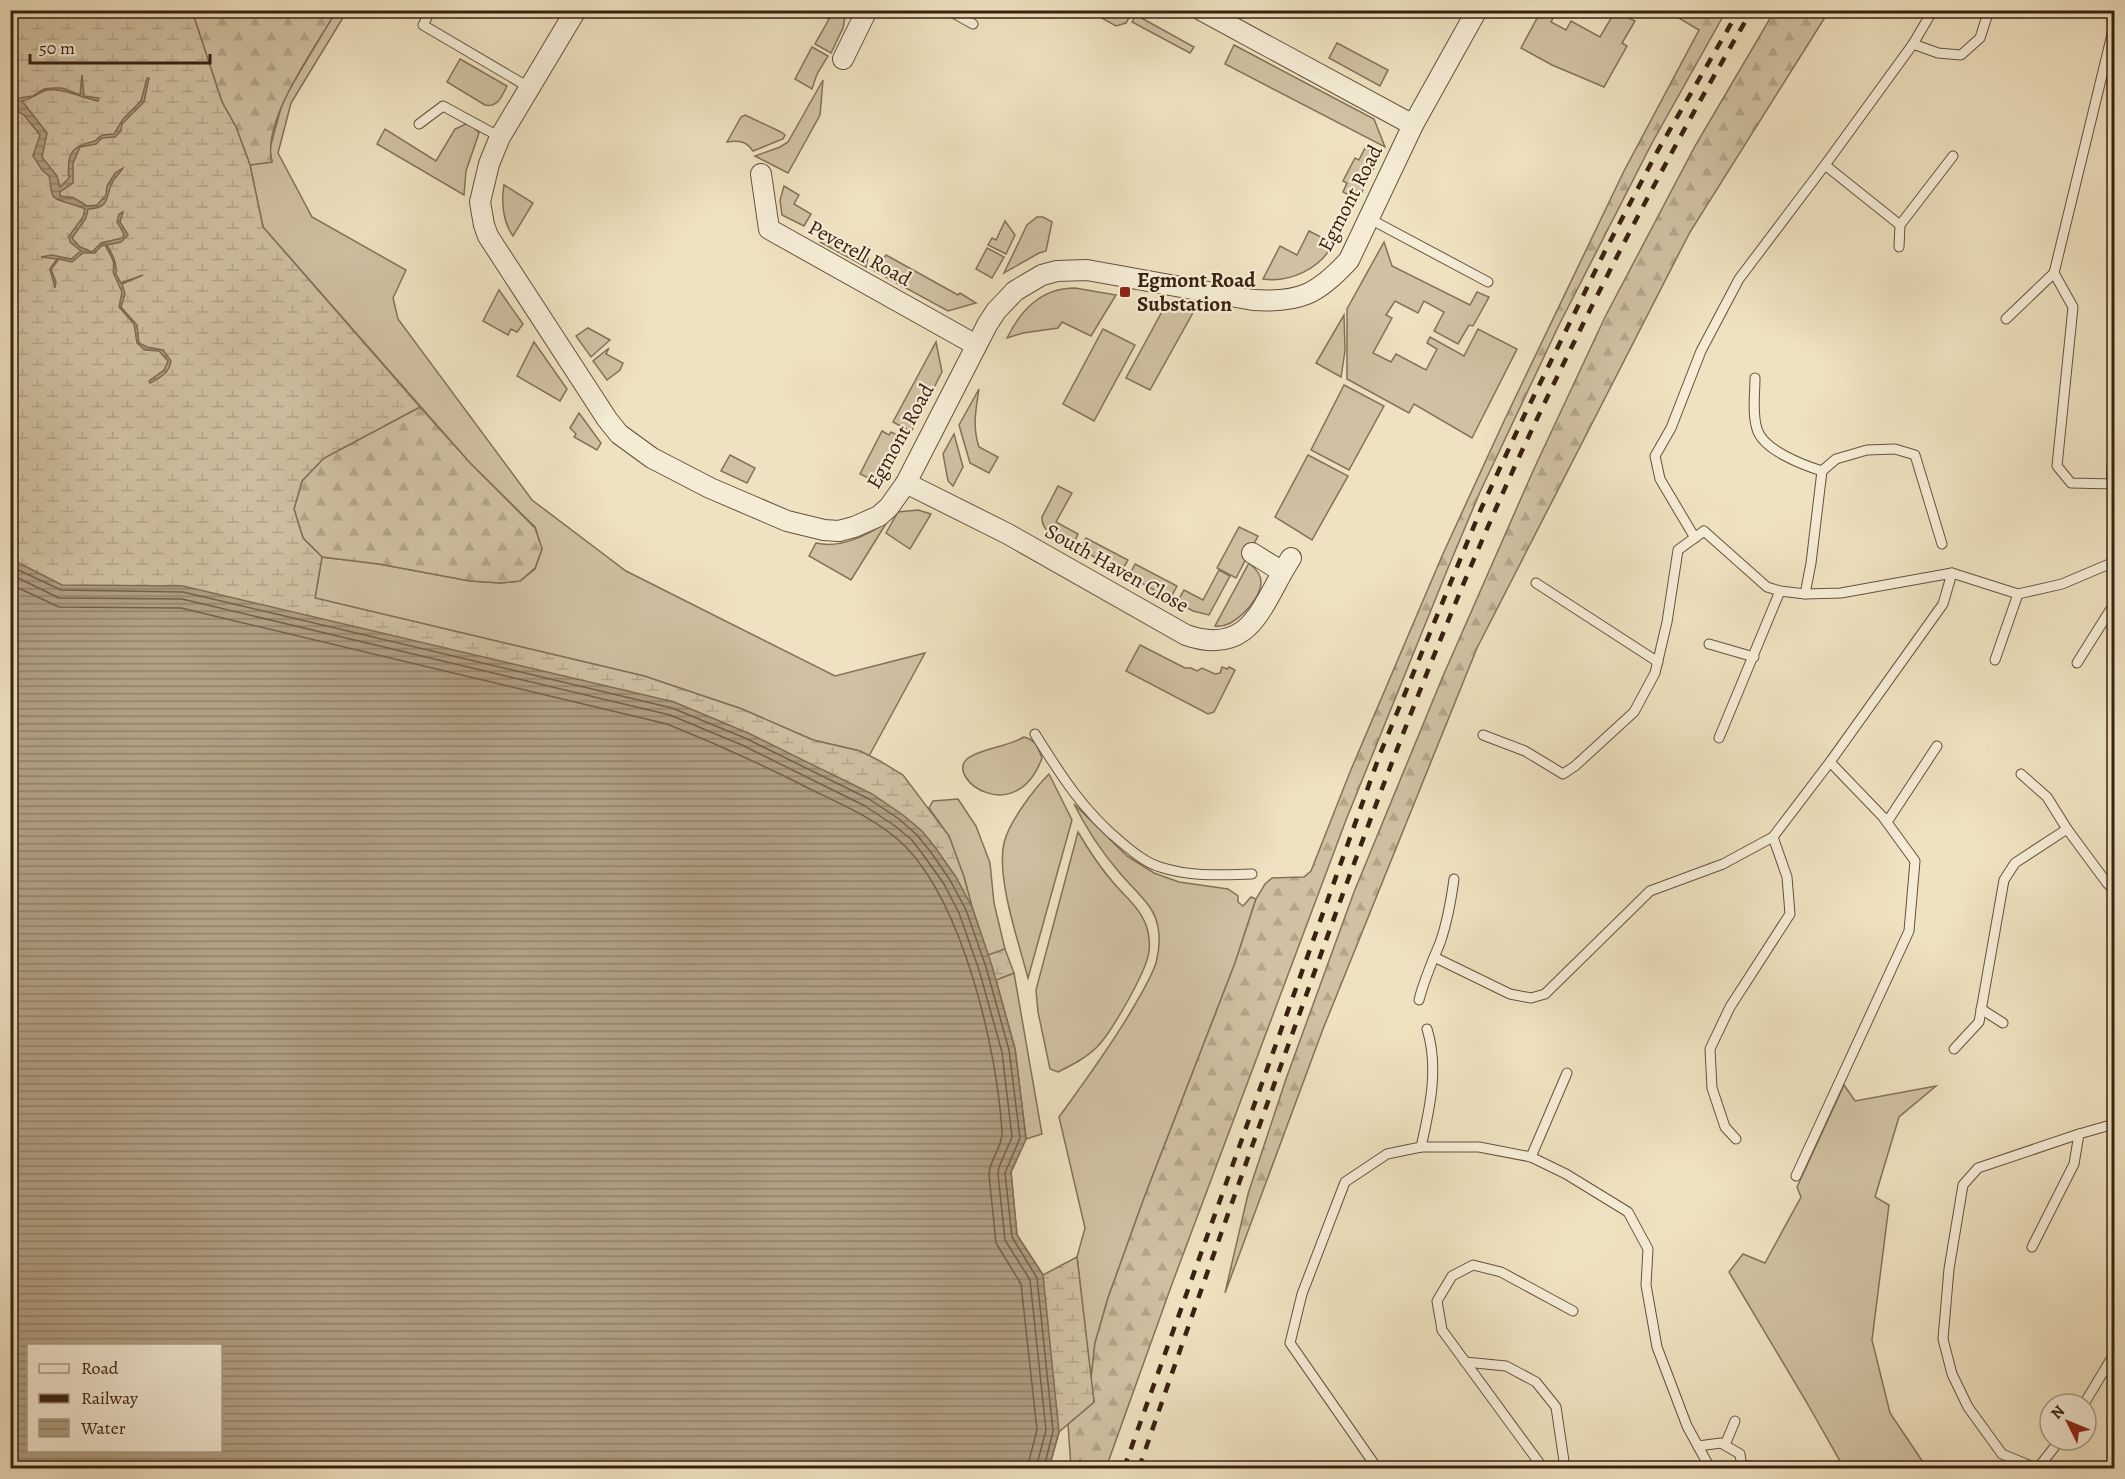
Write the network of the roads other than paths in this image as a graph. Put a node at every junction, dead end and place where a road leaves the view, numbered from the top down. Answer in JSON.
{"nodes":[{"id":1,"x":431,"y":10,"type":"edge"},
{"id":2,"x":576,"y":10,"type":"edge"},
{"id":3,"x":867,"y":10,"type":"edge"},
{"id":4,"x":948,"y":10,"type":"edge"},
{"id":5,"x":1201,"y":10,"type":"edge"},
{"id":6,"x":1477,"y":10,"type":"edge"},
{"id":7,"x":1933,"y":10,"type":"edge"},
{"id":8,"x":1989,"y":10,"type":"edge"},
{"id":9,"x":972,"y":24,"type":"dead end"},
{"id":10,"x":2115,"y":26,"type":"edge"},
{"id":11,"x":1913,"y":44,"type":"junction"},
{"id":12,"x":843,"y":59,"type":"dead end"},
{"id":13,"x":530,"y":88,"type":"junction"},
{"id":14,"x":419,"y":123,"type":"dead end"},
{"id":15,"x":1413,"y":125,"type":"junction"},
{"id":16,"x":500,"y":136,"type":"junction"},
{"id":17,"x":1953,"y":156,"type":"dead end"},
{"id":18,"x":1824,"y":165,"type":"junction"},
{"id":19,"x":761,"y":174,"type":"dead end"},
{"id":20,"x":1370,"y":219,"type":"junction"},
{"id":21,"x":1900,"y":225,"type":"junction"},
{"id":22,"x":1899,"y":247,"type":"dead end"},
{"id":23,"x":2054,"y":273,"type":"junction"},
{"id":24,"x":1488,"y":282,"type":"dead end"},
{"id":25,"x":2006,"y":319,"type":"dead end"},
{"id":26,"x":976,"y":345,"type":"junction"},
{"id":27,"x":1755,"y":378,"type":"dead end"},
{"id":28,"x":2115,"y":445,"type":"edge"},
{"id":29,"x":1822,"y":471,"type":"junction"},
{"id":30,"x":906,"y":483,"type":"junction"},
{"id":31,"x":2113,"y":484,"type":"edge"},
{"id":32,"x":1695,"y":538,"type":"junction"},
{"id":33,"x":1942,"y":544,"type":"dead end"},
{"id":34,"x":1252,"y":554,"type":"dead end"},
{"id":35,"x":2115,"y":562,"type":"edge"},
{"id":36,"x":1952,"y":573,"type":"junction"},
{"id":37,"x":1536,"y":583,"type":"dead end"},
{"id":38,"x":1780,"y":591,"type":"junction"},
{"id":39,"x":1805,"y":594,"type":"junction"},
{"id":40,"x":2018,"y":594,"type":"junction"},
{"id":41,"x":2115,"y":604,"type":"edge"},
{"id":42,"x":1709,"y":644,"type":"dead end"},
{"id":43,"x":1754,"y":657,"type":"junction"},
{"id":44,"x":1995,"y":660,"type":"dead end"},
{"id":45,"x":1658,"y":662,"type":"junction"},
{"id":46,"x":2077,"y":663,"type":"dead end"},
{"id":47,"x":1035,"y":734,"type":"dead end"},
{"id":48,"x":1483,"y":735,"type":"dead end"},
{"id":49,"x":1719,"y":738,"type":"dead end"},
{"id":50,"x":1937,"y":746,"type":"dead end"},
{"id":51,"x":1830,"y":762,"type":"junction"},
{"id":52,"x":2021,"y":774,"type":"dead end"},
{"id":53,"x":1887,"y":822,"type":"junction"},
{"id":54,"x":2067,"y":829,"type":"junction"},
{"id":55,"x":1773,"y":837,"type":"junction"},
{"id":56,"x":1252,"y":874,"type":"dead end"},
{"id":57,"x":1454,"y":879,"type":"dead end"},
{"id":58,"x":2115,"y":890,"type":"edge"},
{"id":59,"x":1434,"y":957,"type":"junction"},
{"id":60,"x":1419,"y":1000,"type":"dead end"},
{"id":61,"x":1981,"y":1009,"type":"junction"},
{"id":62,"x":2004,"y":1023,"type":"dead end"},
{"id":63,"x":1427,"y":1029,"type":"dead end"},
{"id":64,"x":1954,"y":1049,"type":"dead end"},
{"id":65,"x":1567,"y":1073,"type":"dead end"},
{"id":66,"x":2115,"y":1124,"type":"edge"},
{"id":67,"x":2079,"y":1134,"type":"junction"},
{"id":68,"x":1736,"y":1139,"type":"dead end"},
{"id":69,"x":1420,"y":1147,"type":"junction"},
{"id":70,"x":1531,"y":1157,"type":"junction"},
{"id":71,"x":1796,"y":1176,"type":"dead end"},
{"id":72,"x":2032,"y":1246,"type":"dead end"},
{"id":73,"x":1573,"y":1311,"type":"dead end"},
{"id":74,"x":2115,"y":1354,"type":"edge"},
{"id":75,"x":1465,"y":1362,"type":"junction"},
{"id":76,"x":2091,"y":1392,"type":"edge"},
{"id":77,"x":1735,"y":1421,"type":"dead end"},
{"id":78,"x":1725,"y":1445,"type":"junction"},
{"id":79,"x":1698,"y":1446,"type":"junction"},
{"id":80,"x":2050,"y":1452,"type":"edge"},
{"id":81,"x":1742,"y":1467,"type":"edge"},
{"id":82,"x":1377,"y":1468,"type":"edge"},
{"id":83,"x":1543,"y":1468,"type":"edge"},
{"id":84,"x":1565,"y":1468,"type":"edge"},
{"id":85,"x":1710,"y":1468,"type":"edge"},
{"id":86,"x":1765,"y":1468,"type":"edge"},
{"id":87,"x":2037,"y":1468,"type":"edge"}],
"edges":[{"from":1,"to":13,"type":"lane"},
{"from":2,"to":13,"type":"street","name":"Egmont Road"},
{"from":3,"to":12,"type":"street"},
{"from":4,"to":9,"type":"lane"},
{"from":5,"to":15,"type":"street"},
{"from":6,"to":15,"type":"street","name":"Egmont Road"},
{"from":7,"to":11,"type":"lane"},
{"from":8,"to":11,"type":"lane"},
{"from":10,"to":23,"type":"lane"},
{"from":11,"to":18,"type":"lane"},
{"from":13,"to":16,"type":"street","name":"Egmont Road"},
{"from":14,"to":16,"type":"lane"},
{"from":15,"to":20,"type":"street","name":"Egmont Road"},
{"from":16,"to":30,"type":"street","name":"Egmont Road"},
{"from":17,"to":21,"type":"lane"},
{"from":18,"to":21,"type":"lane"},
{"from":18,"to":32,"type":"lane"},
{"from":19,"to":26,"type":"street","name":"Peverell Road"},
{"from":20,"to":24,"type":"lane"},
{"from":20,"to":26,"type":"street","name":"Egmont Road"},
{"from":21,"to":22,"type":"lane"},
{"from":23,"to":25,"type":"lane"},
{"from":23,"to":31,"type":"lane"},
{"from":26,"to":30,"type":"street","name":"Egmont Road"},
{"from":27,"to":29,"type":"lane"},
{"from":28,"to":31,"type":"lane"},
{"from":29,"to":33,"type":"lane"},
{"from":29,"to":39,"type":"lane"},
{"from":30,"to":34,"type":"street","name":"South Haven Close"},
{"from":32,"to":38,"type":"lane"},
{"from":32,"to":45,"type":"lane"},
{"from":35,"to":40,"type":"lane"},
{"from":36,"to":39,"type":"lane"},
{"from":36,"to":40,"type":"lane"},
{"from":36,"to":51,"type":"lane"},
{"from":37,"to":45,"type":"lane"},
{"from":38,"to":39,"type":"lane"},
{"from":38,"to":43,"type":"lane"},
{"from":40,"to":44,"type":"lane"},
{"from":41,"to":46,"type":"lane"},
{"from":42,"to":43,"type":"lane"},
{"from":43,"to":49,"type":"lane"},
{"from":45,"to":48,"type":"lane"},
{"from":47,"to":56,"type":"lane"},
{"from":50,"to":53,"type":"lane"},
{"from":51,"to":53,"type":"lane"},
{"from":51,"to":55,"type":"lane"},
{"from":52,"to":54,"type":"lane"},
{"from":53,"to":71,"type":"lane"},
{"from":54,"to":58,"type":"lane"},
{"from":54,"to":61,"type":"lane"},
{"from":55,"to":59,"type":"lane"},
{"from":55,"to":68,"type":"lane"},
{"from":57,"to":59,"type":"lane"},
{"from":59,"to":60,"type":"lane"},
{"from":61,"to":62,"type":"lane"},
{"from":61,"to":64,"type":"lane"},
{"from":63,"to":69,"type":"lane"},
{"from":65,"to":70,"type":"lane"},
{"from":66,"to":67,"type":"lane"},
{"from":67,"to":72,"type":"lane"},
{"from":67,"to":87,"type":"lane"},
{"from":69,"to":70,"type":"lane"},
{"from":69,"to":82,"type":"lane"},
{"from":70,"to":79,"type":"lane"},
{"from":73,"to":75,"type":"lane"},
{"from":74,"to":76,"type":"lane"},
{"from":75,"to":83,"type":"lane"},
{"from":75,"to":84,"type":"lane"},
{"from":77,"to":78,"type":"lane"},
{"from":78,"to":79,"type":"lane"},
{"from":78,"to":81,"type":"lane"},
{"from":79,"to":85,"type":"lane"},
{"from":80,"to":87,"type":"lane"},
{"from":81,"to":86,"type":"lane"}]}
